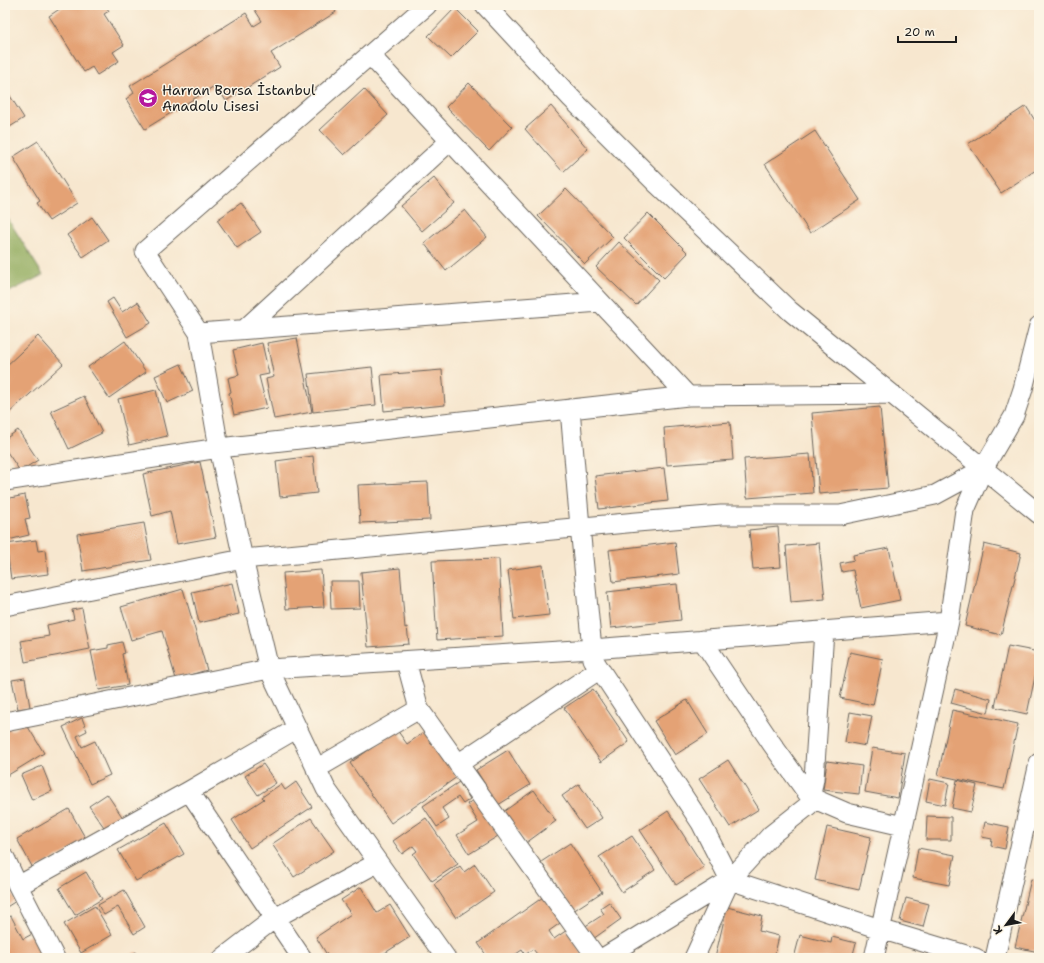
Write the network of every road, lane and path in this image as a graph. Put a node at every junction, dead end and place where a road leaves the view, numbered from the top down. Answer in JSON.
{"nodes":[{"id":1,"x":427,"y":5,"type":"edge"},
{"id":2,"x":485,"y":5,"type":"edge"},
{"id":3,"x":370,"y":55,"type":"junction"},
{"id":4,"x":450,"y":141,"type":"junction"},
{"id":5,"x":600,"y":302,"type":"junction"},
{"id":6,"x":1039,"y":326,"type":"edge"},
{"id":7,"x":245,"y":329,"type":"junction"},
{"id":8,"x":199,"y":333,"type":"junction"},
{"id":9,"x":891,"y":394,"type":"junction"},
{"id":10,"x":688,"y":396,"type":"junction"},
{"id":11,"x":570,"y":409,"type":"junction"},
{"id":12,"x":219,"y":448,"type":"junction"},
{"id":13,"x":983,"y":469,"type":"junction"},
{"id":14,"x":5,"y":481,"type":"edge"},
{"id":15,"x":935,"y":495,"type":"junction"},
{"id":16,"x":966,"y":510,"type":"junction"},
{"id":17,"x":1039,"y":514,"type":"edge"},
{"id":18,"x":580,"y":527,"type":"junction"},
{"id":19,"x":243,"y":559,"type":"junction"},
{"id":20,"x":5,"y":606,"type":"edge"},
{"id":21,"x":949,"y":621,"type":"junction"},
{"id":22,"x":824,"y":631,"type":"junction"},
{"id":23,"x":702,"y":640,"type":"junction"},
{"id":24,"x":592,"y":649,"type":"junction"},
{"id":25,"x":406,"y":661,"type":"junction"},
{"id":26,"x":269,"y":669,"type":"junction"},
{"id":27,"x":600,"y":669,"type":"junction"},
{"id":28,"x":418,"y":709,"type":"junction"},
{"id":29,"x":5,"y":722,"type":"edge"},
{"id":30,"x":296,"y":729,"type":"junction"},
{"id":31,"x":458,"y":764,"type":"junction"},
{"id":32,"x":1039,"y":764,"type":"edge"},
{"id":33,"x":316,"y":769,"type":"junction"},
{"id":34,"x":189,"y":791,"type":"junction"},
{"id":35,"x":810,"y":797,"type":"junction"},
{"id":36,"x":903,"y":826,"type":"junction"},
{"id":37,"x":5,"y":858,"type":"edge"},
{"id":38,"x":377,"y":863,"type":"junction"},
{"id":39,"x":730,"y":880,"type":"junction"},
{"id":40,"x":18,"y":886,"type":"junction"},
{"id":41,"x":275,"y":918,"type":"junction"},
{"id":42,"x":880,"y":929,"type":"junction"},
{"id":43,"x":55,"y":958,"type":"edge"},
{"id":44,"x":223,"y":958,"type":"edge"},
{"id":45,"x":302,"y":958,"type":"edge"},
{"id":46,"x":446,"y":958,"type":"edge"},
{"id":47,"x":597,"y":958,"type":"edge"},
{"id":48,"x":603,"y":958,"type":"edge"},
{"id":49,"x":694,"y":958,"type":"edge"},
{"id":50,"x":874,"y":958,"type":"edge"},
{"id":51,"x":976,"y":958,"type":"edge"},
{"id":52,"x":995,"y":958,"type":"edge"}],
"edges":[{"from":1,"to":3,"type":"street"},
{"from":2,"to":9,"type":"street"},
{"from":3,"to":4,"type":"street"},
{"from":3,"to":8,"type":"street"},
{"from":4,"to":5,"type":"street"},
{"from":4,"to":7,"type":"street"},
{"from":5,"to":7,"type":"street"},
{"from":5,"to":10,"type":"street"},
{"from":6,"to":13,"type":"street"},
{"from":7,"to":8,"type":"street"},
{"from":8,"to":12,"type":"street"},
{"from":9,"to":10,"type":"street"},
{"from":9,"to":13,"type":"street"},
{"from":10,"to":11,"type":"street"},
{"from":11,"to":12,"type":"street"},
{"from":11,"to":18,"type":"street"},
{"from":12,"to":14,"type":"street"},
{"from":12,"to":19,"type":"street"},
{"from":13,"to":15,"type":"street"},
{"from":13,"to":16,"type":"street"},
{"from":13,"to":17,"type":"street"},
{"from":15,"to":16,"type":"street"},
{"from":15,"to":18,"type":"street"},
{"from":16,"to":21,"type":"street"},
{"from":18,"to":19,"type":"street"},
{"from":18,"to":24,"type":"street"},
{"from":19,"to":20,"type":"street"},
{"from":19,"to":26,"type":"street"},
{"from":21,"to":22,"type":"street"},
{"from":21,"to":36,"type":"street"},
{"from":22,"to":23,"type":"street"},
{"from":22,"to":35,"type":"street"},
{"from":23,"to":24,"type":"street"},
{"from":23,"to":35,"type":"street"},
{"from":24,"to":25,"type":"street"},
{"from":24,"to":27,"type":"street"},
{"from":25,"to":26,"type":"street"},
{"from":25,"to":28,"type":"street"},
{"from":26,"to":29,"type":"street"},
{"from":26,"to":30,"type":"street"},
{"from":27,"to":31,"type":"street"},
{"from":27,"to":39,"type":"street"},
{"from":28,"to":31,"type":"street"},
{"from":28,"to":33,"type":"street"},
{"from":30,"to":33,"type":"street"},
{"from":30,"to":34,"type":"street"},
{"from":31,"to":47,"type":"street"},
{"from":32,"to":52,"type":"street"},
{"from":33,"to":38,"type":"street"},
{"from":34,"to":40,"type":"street"},
{"from":34,"to":41,"type":"street"},
{"from":35,"to":36,"type":"street"},
{"from":35,"to":39,"type":"street"},
{"from":36,"to":42,"type":"street"},
{"from":37,"to":40,"type":"street"},
{"from":38,"to":41,"type":"street"},
{"from":38,"to":46,"type":"street"},
{"from":39,"to":42,"type":"street"},
{"from":39,"to":48,"type":"street"},
{"from":39,"to":49,"type":"street"},
{"from":40,"to":43,"type":"street"},
{"from":41,"to":44,"type":"street"},
{"from":41,"to":45,"type":"street"},
{"from":42,"to":50,"type":"street"},
{"from":42,"to":51,"type":"street"}]}
